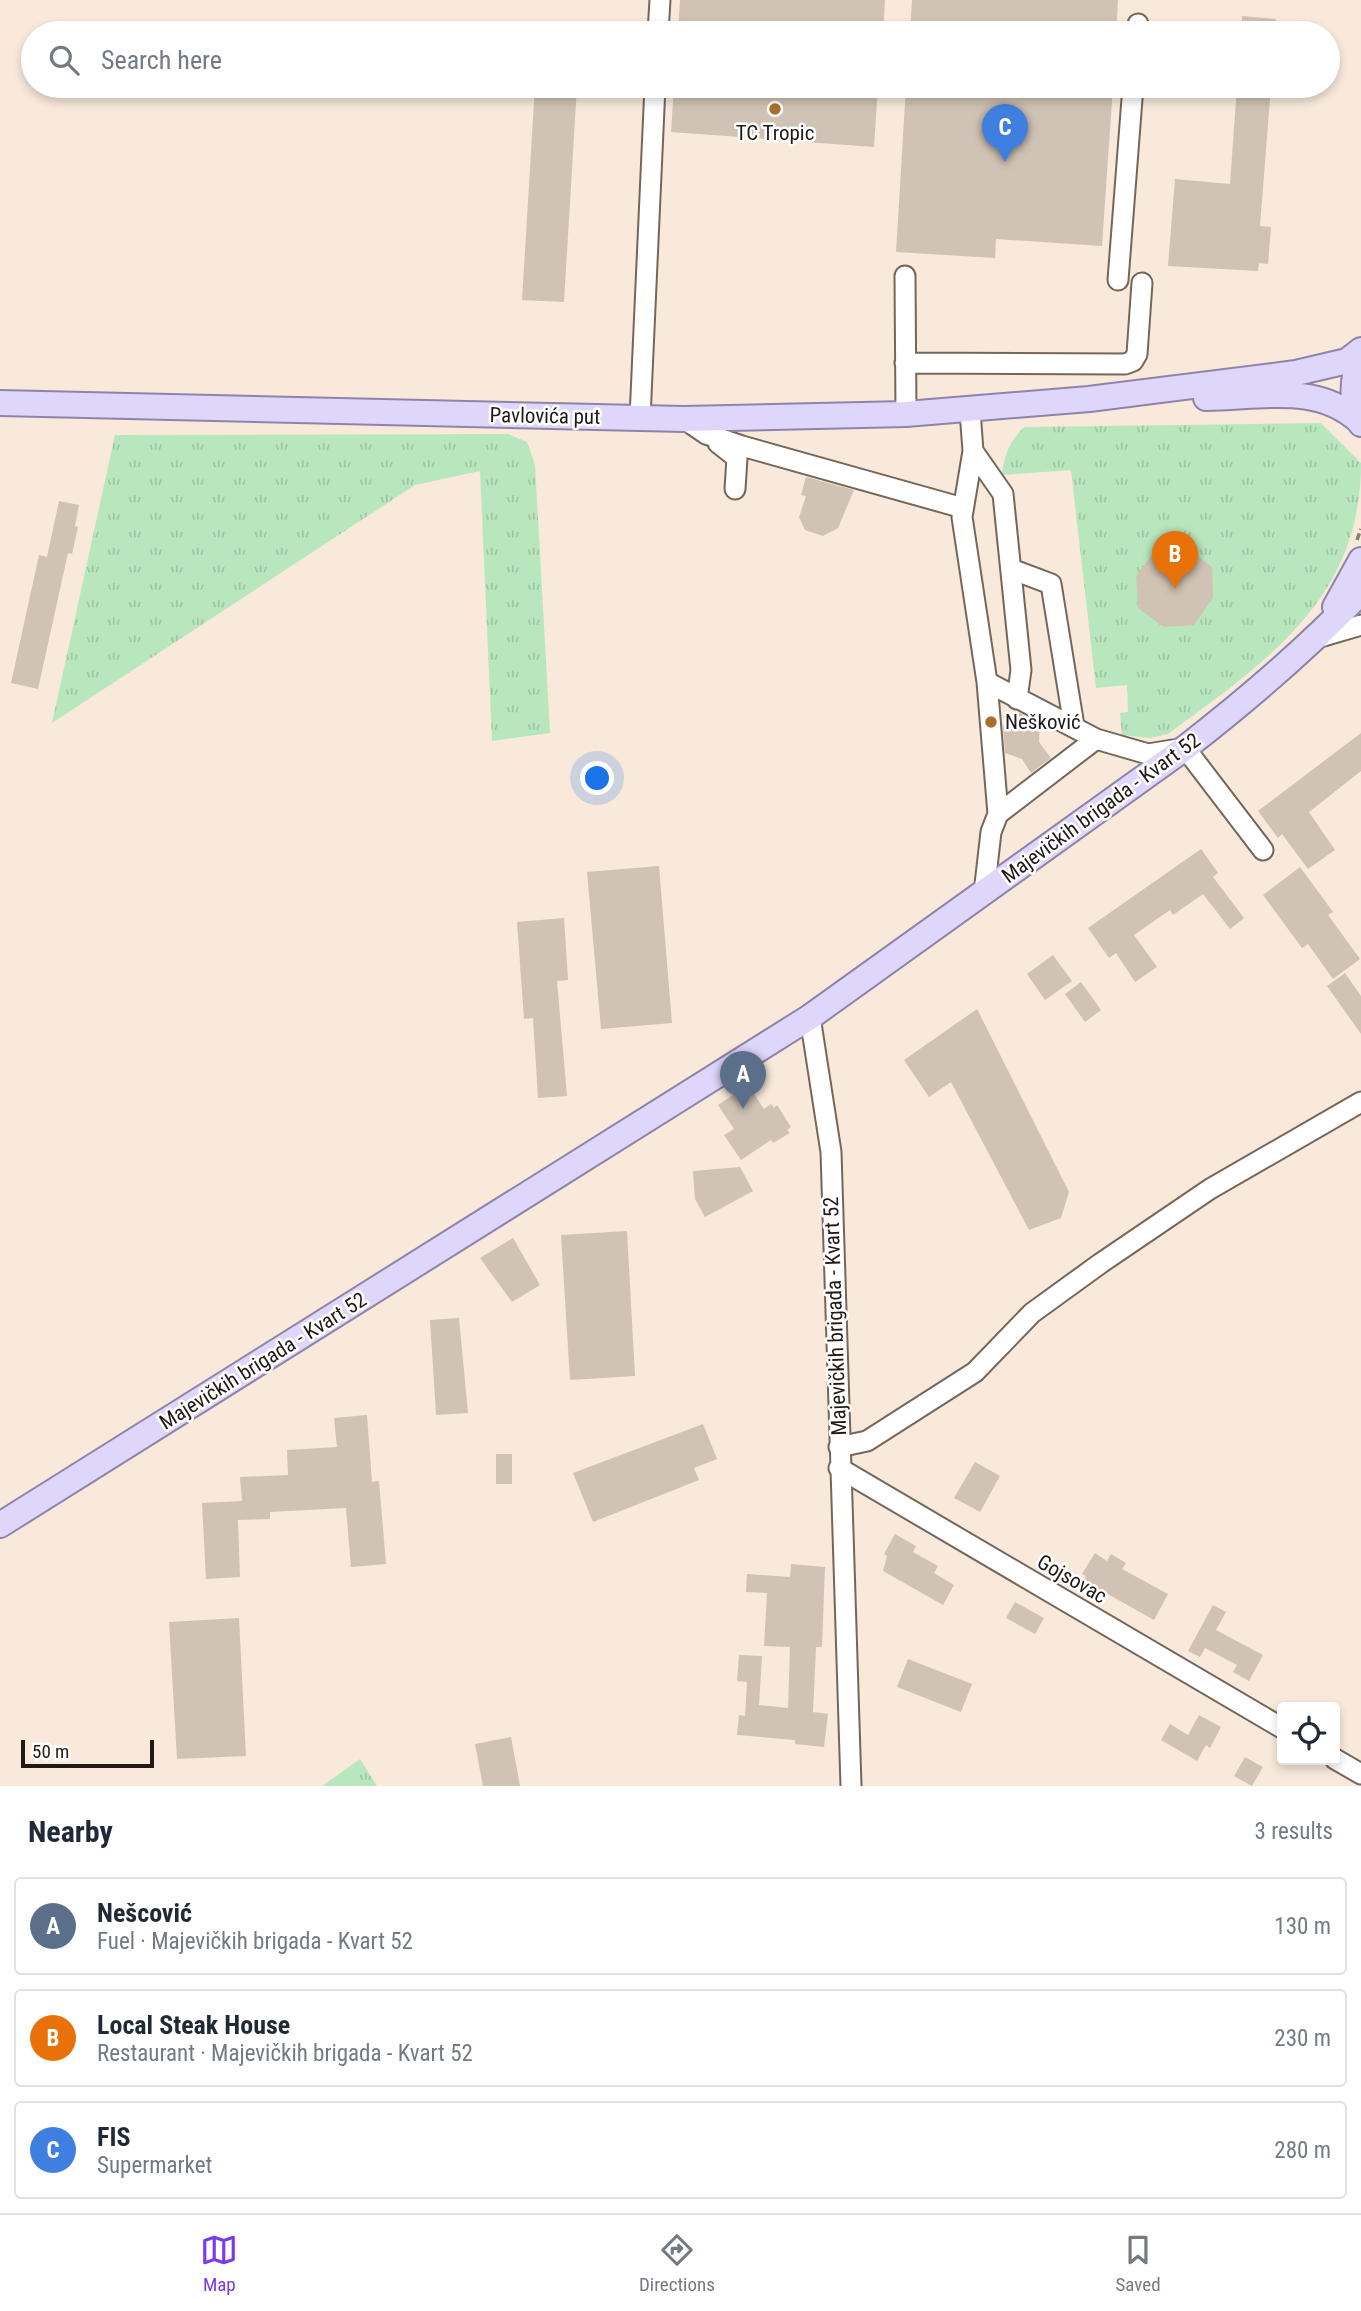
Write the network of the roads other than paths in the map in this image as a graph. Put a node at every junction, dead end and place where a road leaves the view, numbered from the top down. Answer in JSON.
{"nodes":[{"id":1,"x":660,"y":0,"type":"edge"},
{"id":2,"x":659,"y":21,"type":"edge"},
{"id":3,"x":654,"y":98,"type":"edge"},
{"id":4,"x":1132,"y":98,"type":"edge"},
{"id":5,"x":905,"y":276,"type":"dead end"},
{"id":6,"x":1118,"y":281,"type":"dead end"},
{"id":7,"x":1142,"y":283,"type":"dead end"},
{"id":8,"x":1361,"y":350,"type":"edge"},
{"id":9,"x":1361,"y":358,"type":"edge"},
{"id":10,"x":905,"y":363,"type":"junction"},
{"id":11,"x":1089,"y":399,"type":"junction"},
{"id":12,"x":0,"y":403,"type":"edge"},
{"id":13,"x":970,"y":411,"type":"junction"},
{"id":14,"x":906,"y":414,"type":"junction"},
{"id":15,"x":640,"y":418,"type":"junction"},
{"id":16,"x":684,"y":419,"type":"junction"},
{"id":17,"x":1360,"y":422,"type":"edge"},
{"id":18,"x":705,"y":434,"type":"junction"},
{"id":19,"x":973,"y":452,"type":"junction"},
{"id":20,"x":735,"y":489,"type":"dead end"},
{"id":21,"x":963,"y":508,"type":"junction"},
{"id":22,"x":1357,"y":556,"type":"edge"},
{"id":23,"x":1011,"y":569,"type":"junction"},
{"id":24,"x":1361,"y":592,"type":"edge"},
{"id":25,"x":1361,"y":625,"type":"edge"},
{"id":26,"x":1317,"y":638,"type":"junction"},
{"id":27,"x":987,"y":682,"type":"junction"},
{"id":28,"x":1017,"y":699,"type":"junction"},
{"id":29,"x":1074,"y":726,"type":"junction"},
{"id":30,"x":1096,"y":739,"type":"junction"},
{"id":31,"x":1185,"y":748,"type":"junction"},
{"id":32,"x":998,"y":814,"type":"junction"},
{"id":33,"x":1263,"y":850,"type":"dead end"},
{"id":34,"x":984,"y":893,"type":"junction"},
{"id":35,"x":810,"y":1017,"type":"junction"},
{"id":36,"x":1361,"y":1101,"type":"edge"},
{"id":37,"x":839,"y":1447,"type":"junction"},
{"id":38,"x":839,"y":1468,"type":"junction"},
{"id":39,"x":0,"y":1525,"type":"edge"},
{"id":40,"x":1277,"y":1725,"type":"edge"},
{"id":41,"x":1340,"y":1762,"type":"edge"},
{"id":42,"x":1361,"y":1774,"type":"edge"},
{"id":43,"x":852,"y":1786,"type":"edge"}],
"edges":[{"from":1,"to":2,"type":"street"},
{"from":3,"to":15,"type":"street"},
{"from":4,"to":6,"type":"street"},
{"from":5,"to":10,"type":"street"},
{"from":7,"to":10,"type":"street"},
{"from":8,"to":11,"type":"main road"},
{"from":9,"to":17,"type":"main road"},
{"from":10,"to":14,"type":"street"},
{"from":11,"to":13,"type":"main road","name":"Pavlovića put"},
{"from":11,"to":17,"type":"main road"},
{"from":12,"to":15,"type":"main road","name":"Pavlovića put"},
{"from":13,"to":14,"type":"main road","name":"Pavlovića put"},
{"from":13,"to":19,"type":"street"},
{"from":14,"to":16,"type":"main road","name":"Pavlovića put"},
{"from":15,"to":16,"type":"main road","name":"Pavlovića put"},
{"from":16,"to":18,"type":"street"},
{"from":18,"to":20,"type":"street"},
{"from":18,"to":21,"type":"street"},
{"from":19,"to":21,"type":"street"},
{"from":19,"to":23,"type":"street"},
{"from":21,"to":27,"type":"street"},
{"from":22,"to":26,"type":"main road"},
{"from":23,"to":28,"type":"street"},
{"from":23,"to":29,"type":"street"},
{"from":24,"to":26,"type":"main road"},
{"from":25,"to":26,"type":"street"},
{"from":26,"to":31,"type":"main road","name":"Majevičkih brigada - Kvart 52"},
{"from":27,"to":28,"type":"street"},
{"from":27,"to":32,"type":"street"},
{"from":28,"to":29,"type":"street"},
{"from":29,"to":30,"type":"street"},
{"from":30,"to":31,"type":"street"},
{"from":30,"to":32,"type":"street"},
{"from":31,"to":33,"type":"street"},
{"from":31,"to":34,"type":"main road","name":"Majevičkih brigada - Kvart 52"},
{"from":32,"to":34,"type":"street"},
{"from":34,"to":35,"type":"main road","name":"Majevičkih brigada - Kvart 52"},
{"from":35,"to":37,"type":"street","name":"Majevičkih brigada - Kvart 52"},
{"from":35,"to":39,"type":"main road","name":"Majevičkih brigada - Kvart 52"},
{"from":36,"to":37,"type":"street","name":"Majevičkih brigada - Kvart 52"},
{"from":37,"to":38,"type":"street"},
{"from":38,"to":40,"type":"street","name":"Gojsovac"},
{"from":38,"to":43,"type":"street"},
{"from":41,"to":42,"type":"street"}]}
